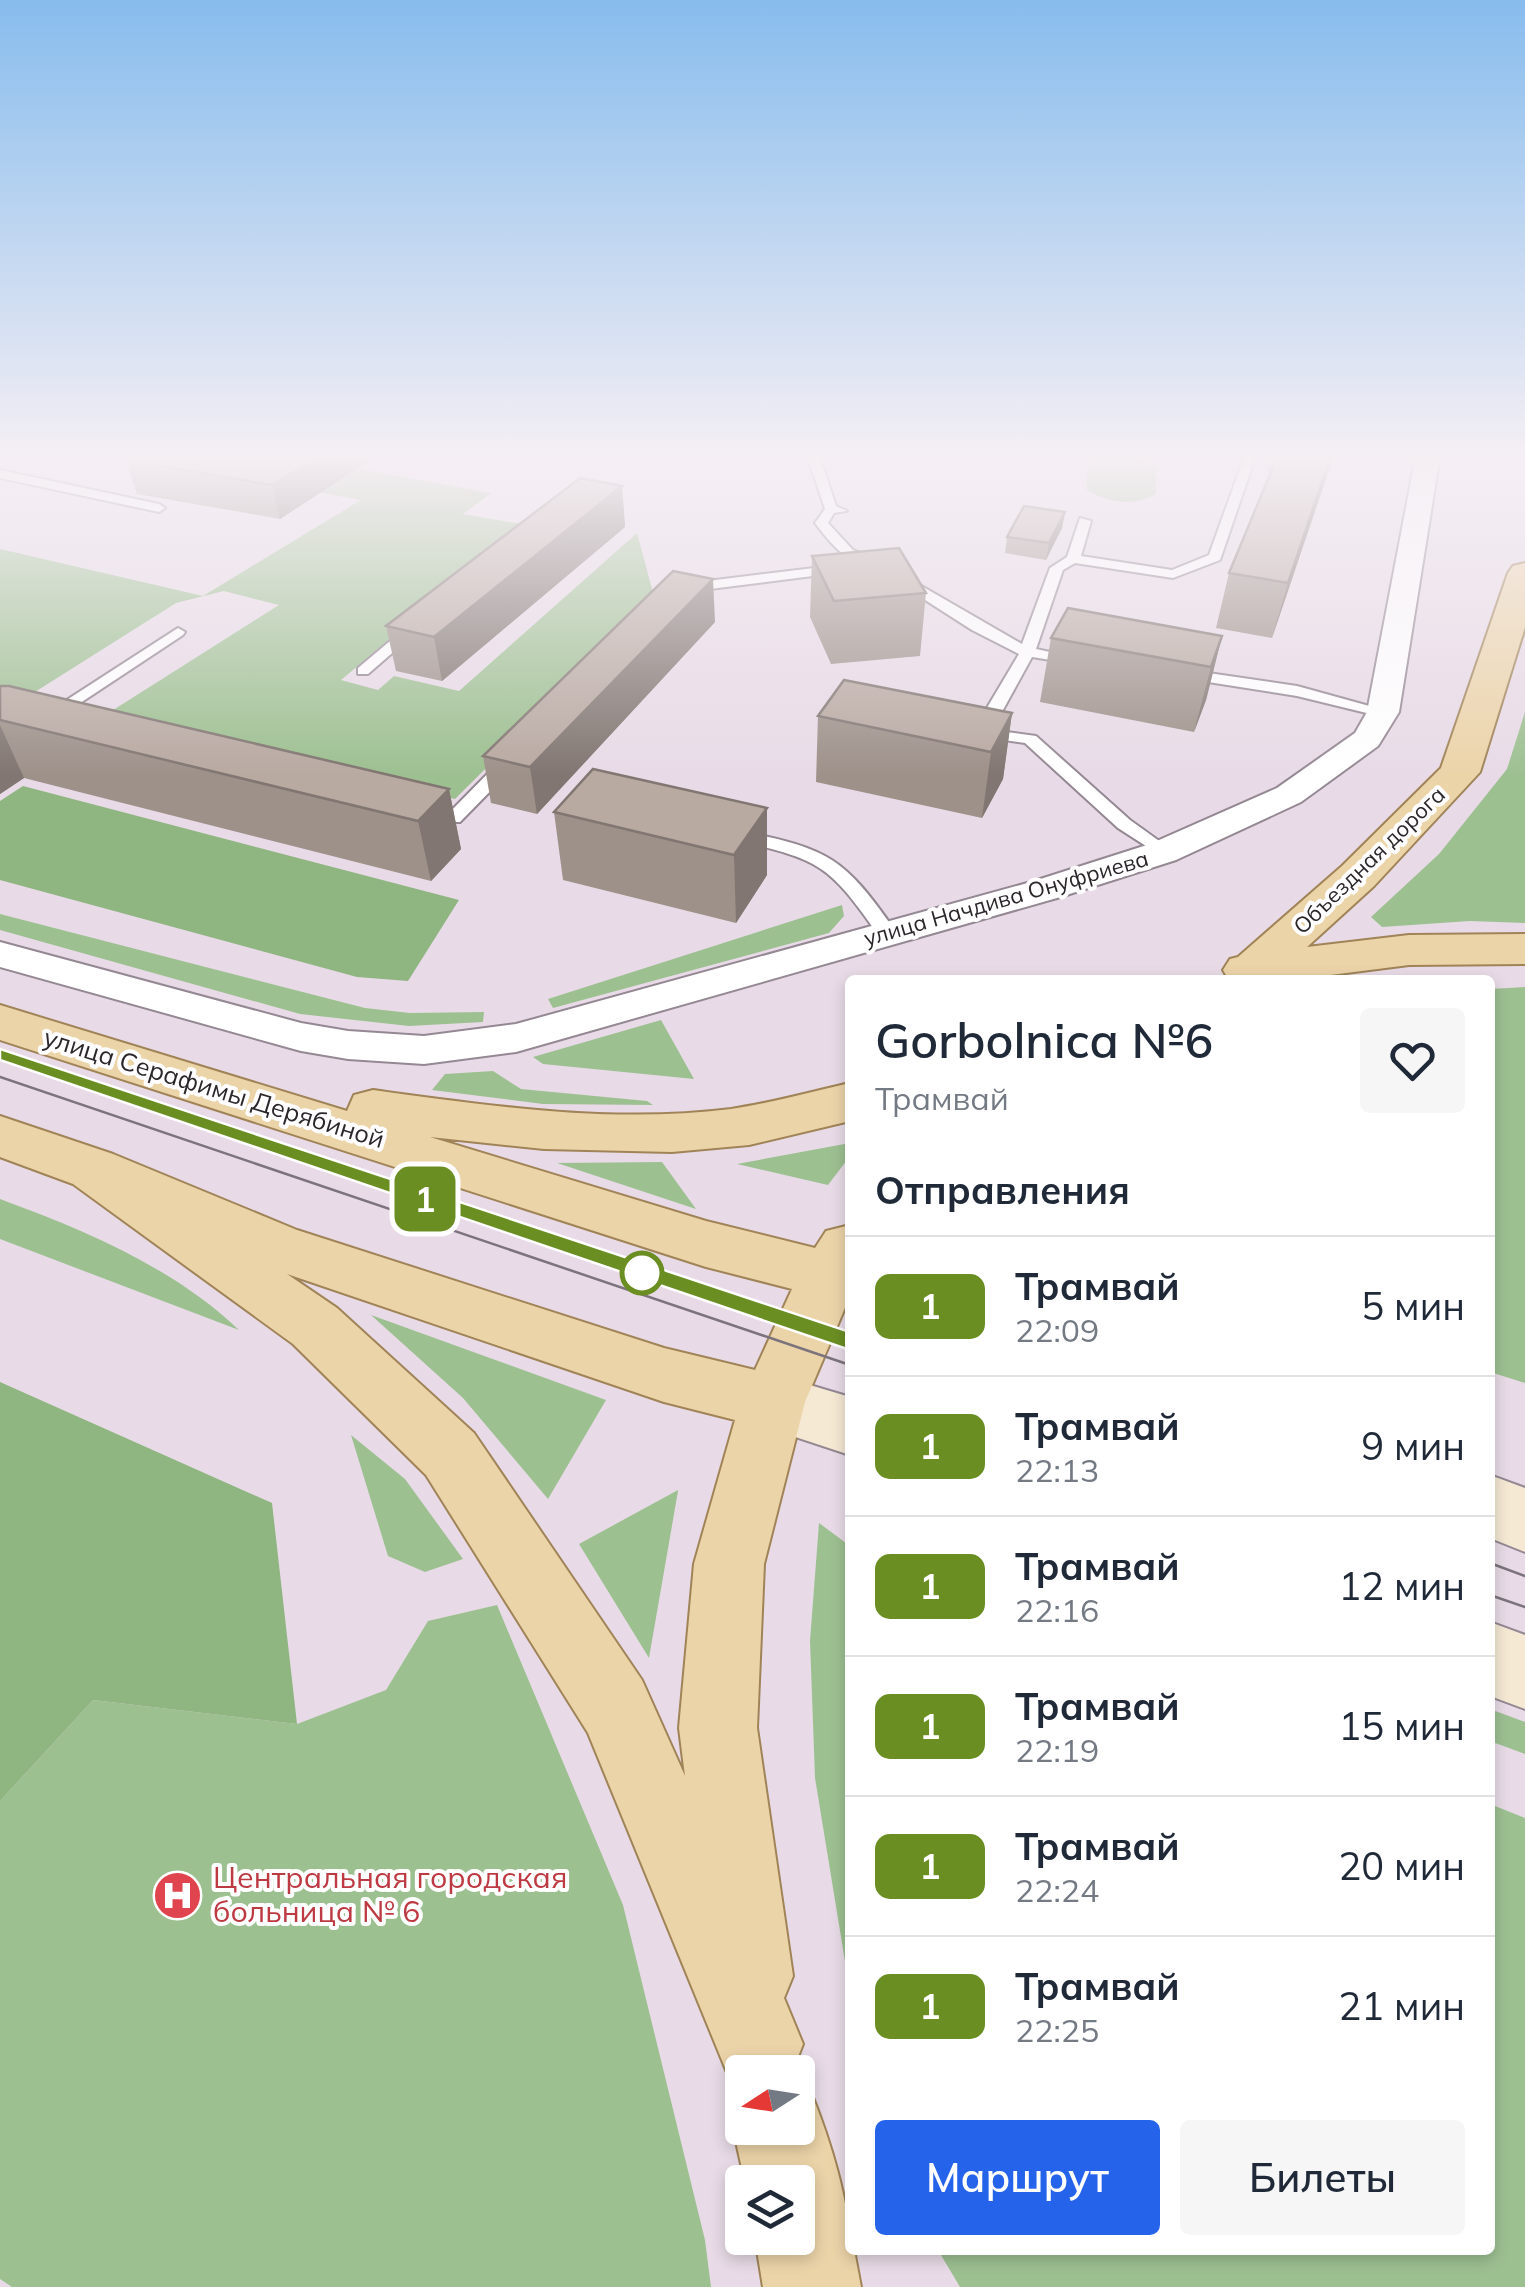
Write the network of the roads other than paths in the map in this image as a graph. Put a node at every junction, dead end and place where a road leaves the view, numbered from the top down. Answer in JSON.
{"nodes":[{"id":1,"x":868,"y":562,"type":"edge"},
{"id":2,"x":1070,"y":562,"type":"edge"},
{"id":3,"x":1085,"y":562,"type":"edge"},
{"id":4,"x":1202,"y":562,"type":"edge"},
{"id":5,"x":1409,"y":562,"type":"edge"},
{"id":6,"x":876,"y":565,"type":"junction"},
{"id":7,"x":1525,"y":574,"type":"edge"},
{"id":8,"x":671,"y":599,"type":"edge"},
{"id":9,"x":428,"y":616,"type":"edge"},
{"id":10,"x":178,"y":632,"type":"dead end"},
{"id":11,"x":1027,"y":652,"type":"junction"},
{"id":12,"x":1085,"y":660,"type":"edge"},
{"id":13,"x":363,"y":671,"type":"dead end"},
{"id":14,"x":1162,"y":671,"type":"edge"},
{"id":15,"x":1383,"y":712,"type":"junction"},
{"id":16,"x":34,"y":727,"type":"edge"},
{"id":17,"x":963,"y":730,"type":"edge"},
{"id":18,"x":982,"y":733,"type":"junction"},
{"id":19,"x":522,"y":749,"type":"edge"},
{"id":20,"x":417,"y":809,"type":"edge"},
{"id":21,"x":730,"y":834,"type":"edge"},
{"id":22,"x":1164,"y":852,"type":"junction"},
{"id":23,"x":886,"y":932,"type":"junction"},
{"id":24,"x":1525,"y":949,"type":"edge"},
{"id":25,"x":0,"y":954,"type":"edge"},
{"id":26,"x":1238,"y":974,"type":"edge"},
{"id":27,"x":0,"y":1022,"type":"edge"},
{"id":28,"x":192,"y":1082,"type":"junction"},
{"id":29,"x":845,"y":1103,"type":"edge"},
{"id":30,"x":0,"y":1136,"type":"edge"},
{"id":31,"x":93,"y":1169,"type":"junction"},
{"id":32,"x":843,"y":1267,"type":"edge"},
{"id":33,"x":773,"y":1402,"type":"junction"},
{"id":34,"x":845,"y":1424,"type":"edge"},
{"id":35,"x":1495,"y":1508,"type":"edge"},
{"id":36,"x":1525,"y":1520,"type":"edge"},
{"id":37,"x":1495,"y":1661,"type":"edge"},
{"id":38,"x":1525,"y":1672,"type":"edge"},
{"id":39,"x":757,"y":2055,"type":"edge"},
{"id":40,"x":764,"y":2055,"type":"edge"}],
"edges":[{"from":1,"to":6,"type":"lane"},
{"from":2,"to":11,"type":"lane"},
{"from":3,"to":4,"type":"lane"},
{"from":5,"to":15,"type":"street","name":"улица Начдива Онуфриева"},
{"from":6,"to":8,"type":"lane"},
{"from":6,"to":11,"type":"lane"},
{"from":7,"to":26,"type":"main road","name":"Объездная дорога"},
{"from":9,"to":13,"type":"lane"},
{"from":10,"to":16,"type":"lane"},
{"from":11,"to":12,"type":"lane"},
{"from":11,"to":18,"type":"lane"},
{"from":14,"to":15,"type":"lane"},
{"from":15,"to":22,"type":"street","name":"улица Начдива Онуфриева"},
{"from":17,"to":18,"type":"lane"},
{"from":18,"to":22,"type":"lane"},
{"from":19,"to":20,"type":"lane"},
{"from":21,"to":23,"type":"lane"},
{"from":22,"to":23,"type":"street","name":"улица Начдива Онуфриева"},
{"from":23,"to":25,"type":"street","name":"улица Начдива Онуфриева"},
{"from":24,"to":26,"type":"main road"},
{"from":27,"to":28,"type":"main road","name":"улица Серафимы Дерябиной"},
{"from":28,"to":29,"type":"main road"},
{"from":28,"to":32,"type":"main road","name":"улица Серафимы Дерябиной"},
{"from":30,"to":31,"type":"main road"},
{"from":31,"to":33,"type":"main road"},
{"from":31,"to":39,"type":"main road"},
{"from":32,"to":33,"type":"main road"},
{"from":33,"to":34,"type":"main road"},
{"from":33,"to":40,"type":"main road"},
{"from":35,"to":36,"type":"main road"},
{"from":37,"to":38,"type":"main road"}]}
